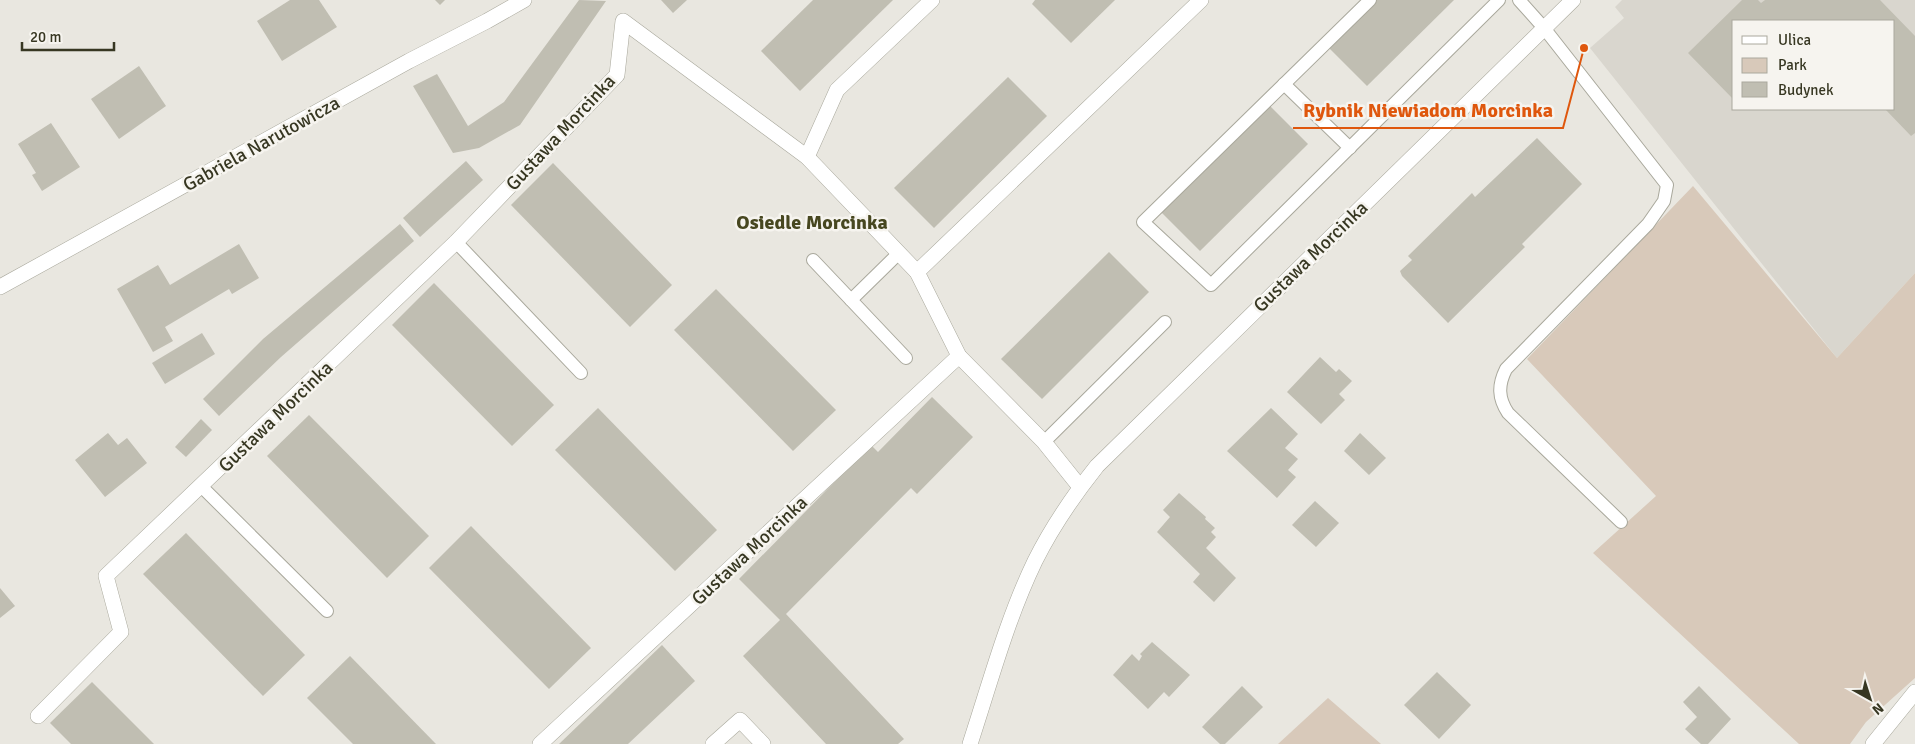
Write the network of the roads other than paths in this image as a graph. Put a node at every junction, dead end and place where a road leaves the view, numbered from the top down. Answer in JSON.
{"nodes":[{"id":1,"x":524,"y":0,"type":"edge"},
{"id":2,"x":932,"y":0,"type":"edge"},
{"id":3,"x":1201,"y":0,"type":"edge"},
{"id":4,"x":1370,"y":0,"type":"edge"},
{"id":5,"x":1499,"y":0,"type":"edge"},
{"id":6,"x":1519,"y":0,"type":"edge"},
{"id":7,"x":1573,"y":0,"type":"edge"},
{"id":8,"x":1544,"y":28,"type":"junction"},
{"id":9,"x":1284,"y":84,"type":"junction"},
{"id":10,"x":1350,"y":148,"type":"junction"},
{"id":11,"x":807,"y":157,"type":"junction"},
{"id":12,"x":456,"y":242,"type":"junction"},
{"id":13,"x":899,"y":253,"type":"junction"},
{"id":14,"x":814,"y":260,"type":"dead end"},
{"id":15,"x":917,"y":272,"type":"junction"},
{"id":16,"x":0,"y":287,"type":"edge"},
{"id":17,"x":851,"y":300,"type":"junction"},
{"id":18,"x":1165,"y":322,"type":"dead end"},
{"id":19,"x":959,"y":356,"type":"junction"},
{"id":20,"x":906,"y":358,"type":"dead end"},
{"id":21,"x":581,"y":373,"type":"dead end"},
{"id":22,"x":1044,"y":442,"type":"junction"},
{"id":23,"x":201,"y":486,"type":"junction"},
{"id":24,"x":1080,"y":487,"type":"junction"},
{"id":25,"x":1621,"y":522,"type":"dead end"},
{"id":26,"x":327,"y":611,"type":"dead end"},
{"id":27,"x":1915,"y":692,"type":"edge"},
{"id":28,"x":38,"y":716,"type":"dead end"},
{"id":29,"x":540,"y":744,"type":"edge"},
{"id":30,"x":713,"y":744,"type":"edge"},
{"id":31,"x":763,"y":744,"type":"edge"},
{"id":32,"x":970,"y":744,"type":"edge"},
{"id":33,"x":1872,"y":744,"type":"edge"}],
"edges":[{"from":1,"to":16,"type":"street","name":"Gabriela Narutowicza"},
{"from":2,"to":11,"type":"street"},
{"from":3,"to":15,"type":"street"},
{"from":4,"to":9,"type":"lane"},
{"from":5,"to":10,"type":"lane"},
{"from":6,"to":8,"type":"lane"},
{"from":7,"to":8,"type":"street","name":"Gustawa Morcinka"},
{"from":8,"to":24,"type":"street","name":"Gustawa Morcinka"},
{"from":8,"to":25,"type":"lane"},
{"from":9,"to":10,"type":"lane"},
{"from":9,"to":10,"type":"lane"},
{"from":11,"to":12,"type":"street","name":"Gustawa Morcinka"},
{"from":11,"to":13,"type":"street","name":"Gustawa Morcinka"},
{"from":12,"to":21,"type":"lane"},
{"from":12,"to":23,"type":"street","name":"Gustawa Morcinka"},
{"from":13,"to":15,"type":"street","name":"Gustawa Morcinka"},
{"from":13,"to":17,"type":"lane"},
{"from":14,"to":17,"type":"lane"},
{"from":15,"to":19,"type":"street","name":"Gustawa Morcinka"},
{"from":17,"to":20,"type":"lane"},
{"from":18,"to":22,"type":"lane"},
{"from":19,"to":22,"type":"street","name":"Gustawa Morcinka"},
{"from":19,"to":29,"type":"street","name":"Gustawa Morcinka"},
{"from":22,"to":24,"type":"street","name":"Gustawa Morcinka"},
{"from":23,"to":26,"type":"lane","name":"Gustawa Morcinka"},
{"from":23,"to":28,"type":"street","name":"Gustawa Morcinka"},
{"from":24,"to":32,"type":"street","name":"Gustawa Morcinka"},
{"from":27,"to":33,"type":"street"},
{"from":30,"to":31,"type":"street"}]}
